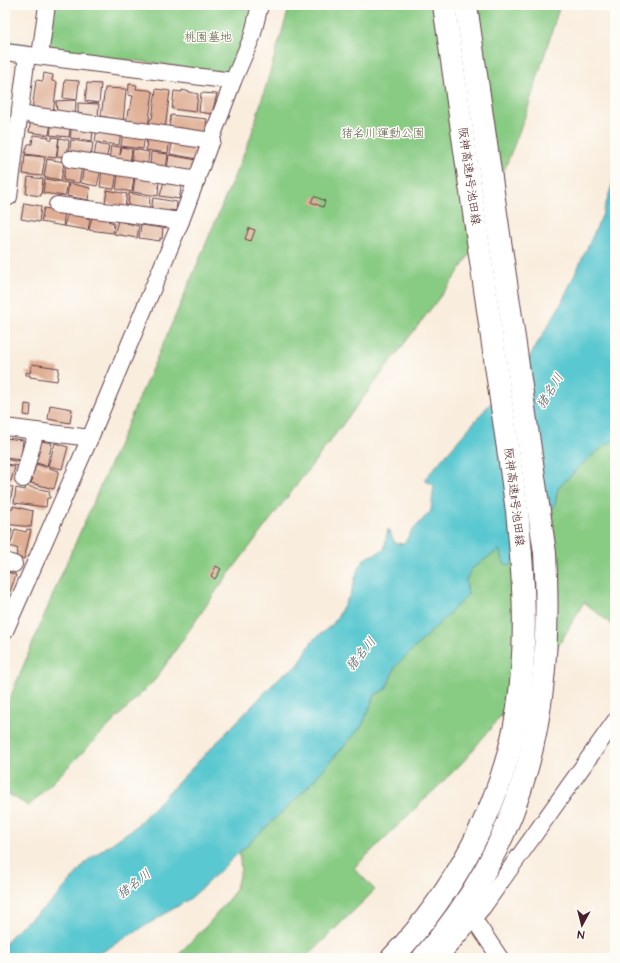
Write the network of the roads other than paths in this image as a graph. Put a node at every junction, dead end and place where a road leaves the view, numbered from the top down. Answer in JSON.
{"nodes":[{"id":1,"x":47,"y":5,"type":"edge"},
{"id":2,"x":260,"y":5,"type":"edge"},
{"id":3,"x":444,"y":5,"type":"edge"},
{"id":4,"x":466,"y":5,"type":"edge"},
{"id":5,"x":5,"y":52,"type":"edge"},
{"id":6,"x":33,"y":55,"type":"junction"},
{"id":7,"x":234,"y":81,"type":"junction"},
{"id":8,"x":31,"y":116,"type":"dead end"},
{"id":9,"x":212,"y":141,"type":"junction"},
{"id":10,"x":70,"y":160,"type":"dead end"},
{"id":11,"x":198,"y":180,"type":"junction"},
{"id":12,"x":8,"y":197,"type":"dead end"},
{"id":13,"x":57,"y":205,"type":"dead end"},
{"id":14,"x":181,"y":221,"type":"junction"},
{"id":15,"x":5,"y":427,"type":"edge"},
{"id":16,"x":36,"y":431,"type":"junction"},
{"id":17,"x":90,"y":438,"type":"junction"},
{"id":18,"x":23,"y":479,"type":"dead end"},
{"id":19,"x":6,"y":625,"type":"edge"},
{"id":20,"x":615,"y":722,"type":"edge"},
{"id":21,"x":474,"y":918,"type":"junction"},
{"id":22,"x":392,"y":958,"type":"edge"},
{"id":23,"x":423,"y":958,"type":"edge"},
{"id":24,"x":439,"y":958,"type":"edge"},
{"id":25,"x":500,"y":958,"type":"edge"}],
"edges":[{"from":1,"to":6,"type":"street"},
{"from":2,"to":7,"type":"street"},
{"from":3,"to":22,"type":"highway","name":"阪神高速11号池田線"},
{"from":4,"to":23,"type":"highway","name":"阪神高速11号池田線"},
{"from":5,"to":6,"type":"street"},
{"from":6,"to":7,"type":"street"},
{"from":6,"to":12,"type":"street"},
{"from":7,"to":9,"type":"street"},
{"from":8,"to":9,"type":"street"},
{"from":9,"to":11,"type":"street"},
{"from":10,"to":11,"type":"street"},
{"from":11,"to":14,"type":"street"},
{"from":13,"to":14,"type":"street"},
{"from":14,"to":17,"type":"street"},
{"from":15,"to":16,"type":"street"},
{"from":16,"to":17,"type":"street"},
{"from":16,"to":18,"type":"street"},
{"from":17,"to":19,"type":"street"},
{"from":20,"to":21,"type":"street"},
{"from":21,"to":24,"type":"street"},
{"from":21,"to":25,"type":"street"}]}
